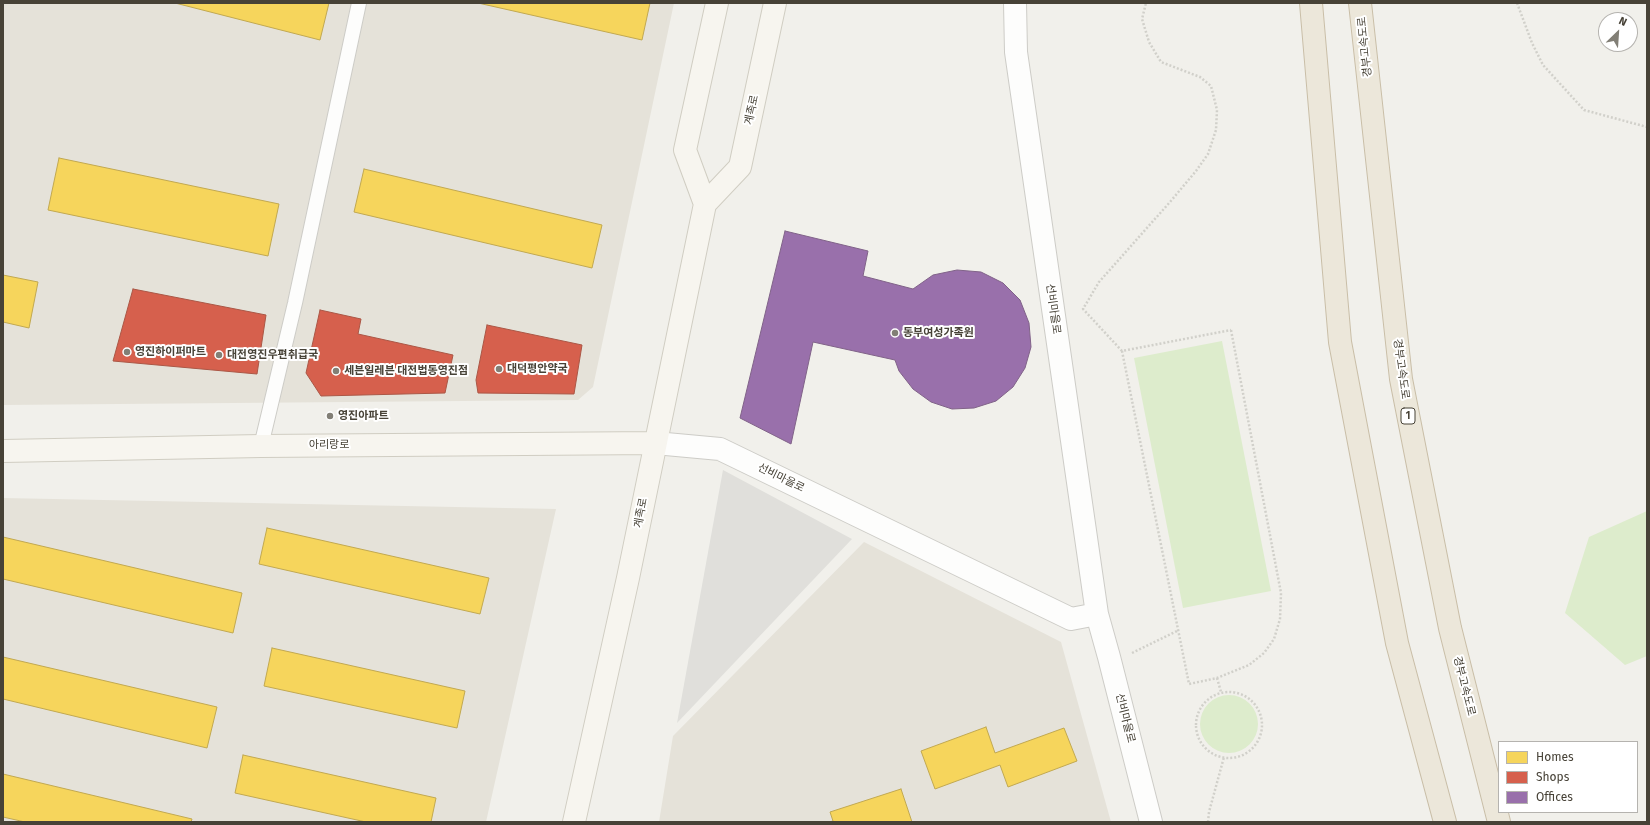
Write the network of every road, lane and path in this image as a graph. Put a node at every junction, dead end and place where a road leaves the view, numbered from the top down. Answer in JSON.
{"nodes":[{"id":1,"x":359,"y":3,"type":"edge"},
{"id":2,"x":717,"y":3,"type":"edge"},
{"id":3,"x":775,"y":3,"type":"edge"},
{"id":4,"x":1015,"y":3,"type":"edge"},
{"id":5,"x":1146,"y":3,"type":"edge"},
{"id":6,"x":1311,"y":3,"type":"edge"},
{"id":7,"x":1360,"y":3,"type":"edge"},
{"id":8,"x":1516,"y":3,"type":"edge"},
{"id":9,"x":1647,"y":127,"type":"edge"},
{"id":10,"x":705,"y":204,"type":"junction"},
{"id":11,"x":1122,"y":351,"type":"junction"},
{"id":12,"x":655,"y":443,"type":"junction"},
{"id":13,"x":261,"y":446,"type":"junction"},
{"id":14,"x":3,"y":451,"type":"edge"},
{"id":15,"x":1097,"y":614,"type":"junction"},
{"id":16,"x":1179,"y":630,"type":"junction"},
{"id":17,"x":1130,"y":654,"type":"dead end"},
{"id":18,"x":1217,"y":678,"type":"junction"},
{"id":19,"x":1221,"y":692,"type":"junction"},
{"id":20,"x":1224,"y":757,"type":"junction"},
{"id":21,"x":574,"y":822,"type":"edge"},
{"id":22,"x":1151,"y":822,"type":"edge"},
{"id":23,"x":1208,"y":822,"type":"edge"},
{"id":24,"x":1445,"y":822,"type":"edge"},
{"id":25,"x":1499,"y":822,"type":"edge"}],
"edges":[{"from":1,"to":13,"type":"lane"},
{"from":2,"to":10,"type":"main road"},
{"from":3,"to":10,"type":"main road","name":"계족로"},
{"from":4,"to":15,"type":"street","name":"선비마을로"},
{"from":5,"to":11,"type":"path"},
{"from":6,"to":24,"type":"highway"},
{"from":7,"to":25,"type":"highway","name":"경부고속도로","number":"1"},
{"from":8,"to":9,"type":"path"},
{"from":10,"to":12,"type":"main road","name":"계족로"},
{"from":11,"to":16,"type":"path"},
{"from":11,"to":18,"type":"path"},
{"from":12,"to":13,"type":"main road","name":"아리랑로"},
{"from":12,"to":15,"type":"street","name":"선비마을로"},
{"from":12,"to":21,"type":"main road","name":"계족로"},
{"from":13,"to":14,"type":"main road","name":"아리랑로"},
{"from":15,"to":22,"type":"street","name":"선비마을로"},
{"from":16,"to":17,"type":"path"},
{"from":16,"to":18,"type":"path"},
{"from":18,"to":19,"type":"path"},
{"from":19,"to":20,"type":"path"},
{"from":19,"to":20,"type":"path"},
{"from":20,"to":23,"type":"path"}]}
